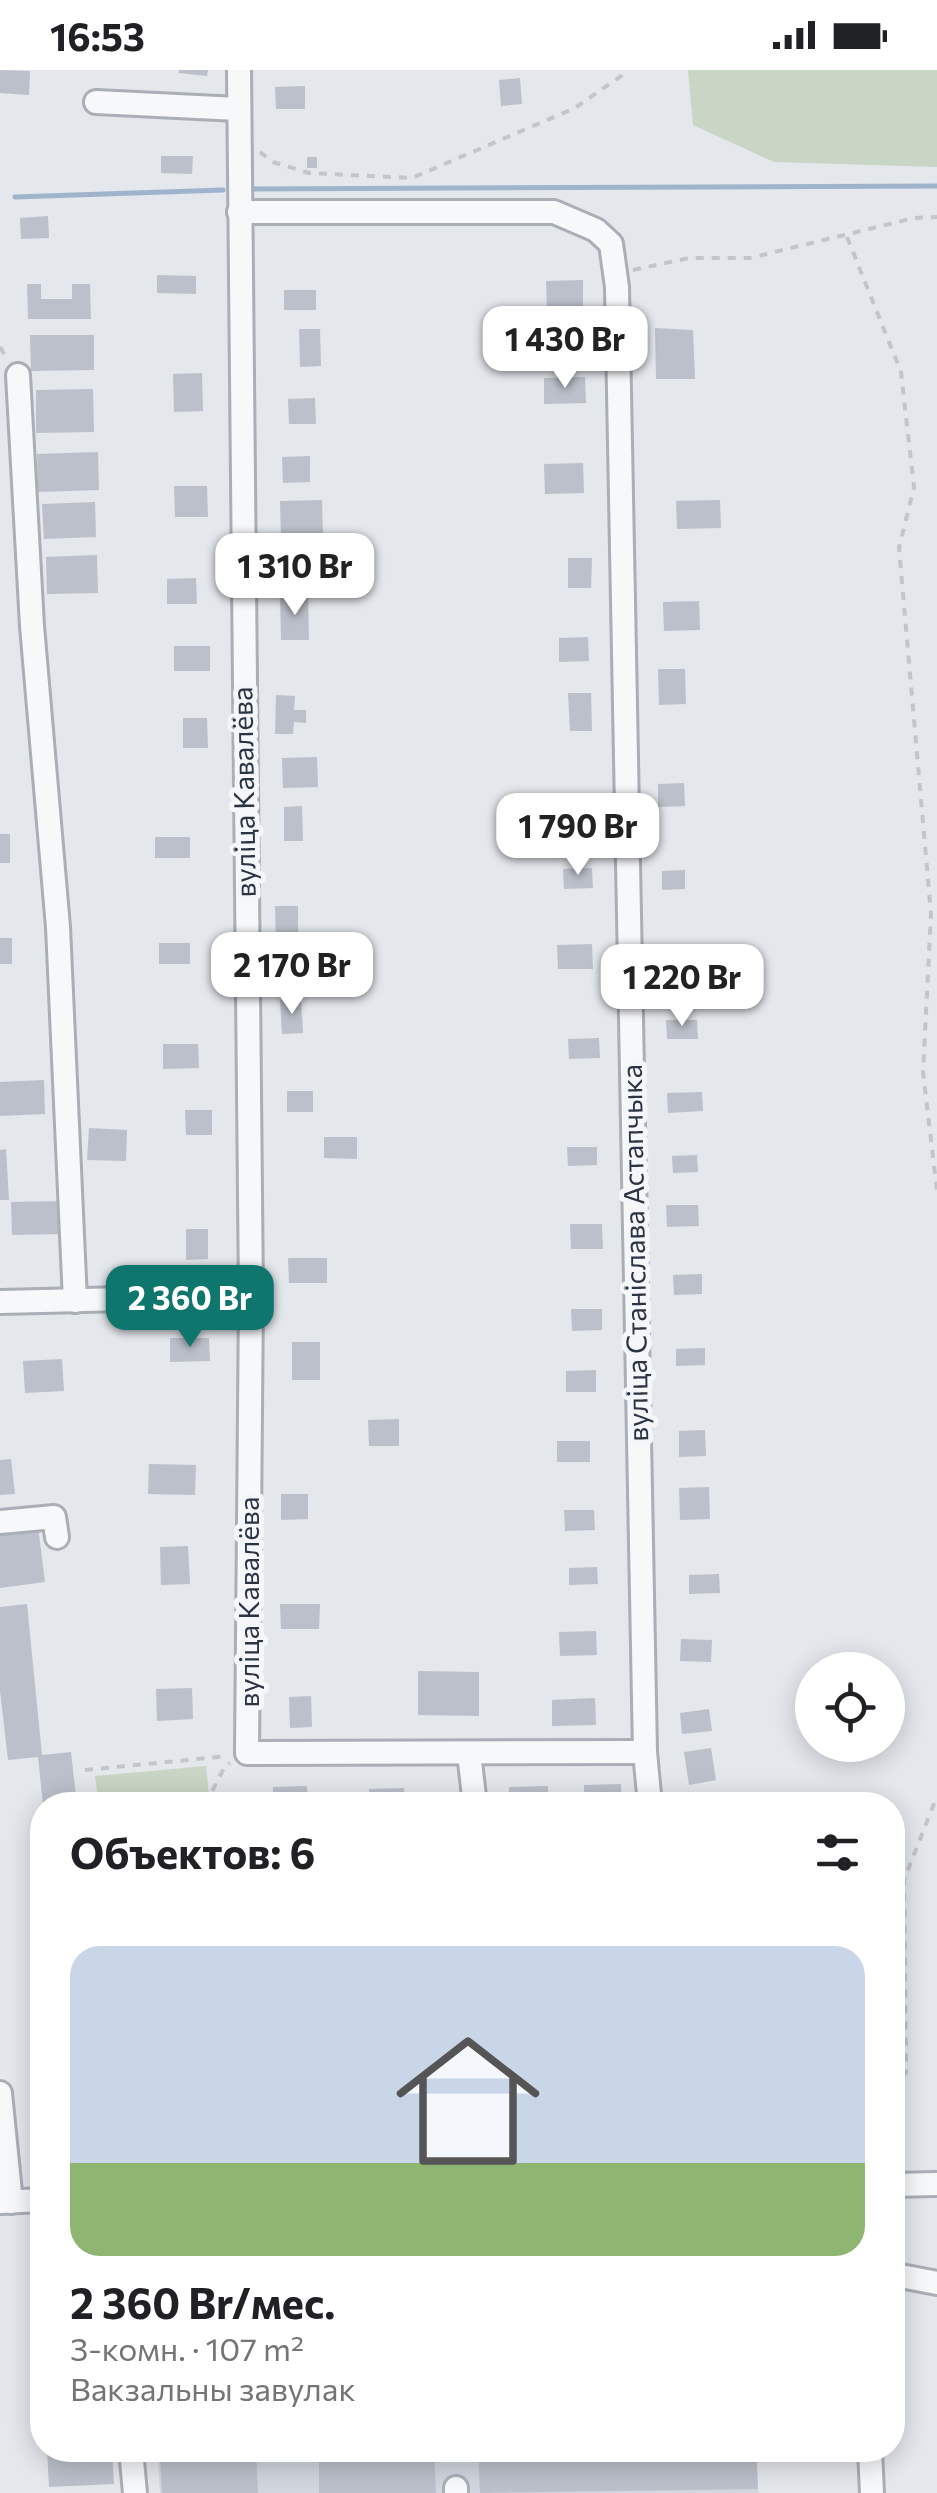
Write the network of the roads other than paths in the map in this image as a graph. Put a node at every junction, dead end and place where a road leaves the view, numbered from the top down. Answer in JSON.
{"nodes":[{"id":1,"x":239,"y":70,"type":"edge"},
{"id":2,"x":96,"y":102,"type":"dead end"},
{"id":3,"x":238,"y":109,"type":"junction"},
{"id":4,"x":238,"y":212,"type":"junction"},
{"id":5,"x":18,"y":375,"type":"dead end"},
{"id":6,"x":252,"y":1296,"type":"junction"},
{"id":7,"x":75,"y":1301,"type":"junction"},
{"id":8,"x":0,"y":1302,"type":"edge"},
{"id":9,"x":0,"y":1522,"type":"edge"},
{"id":10,"x":57,"y":1536,"type":"dead end"},
{"id":11,"x":644,"y":1752,"type":"junction"},
{"id":12,"x":469,"y":1753,"type":"junction"},
{"id":13,"x":473,"y":1792,"type":"edge"},
{"id":14,"x":649,"y":1792,"type":"edge"},
{"id":15,"x":0,"y":2094,"type":"edge"},
{"id":16,"x":937,"y":2184,"type":"edge"},
{"id":17,"x":905,"y":2185,"type":"edge"},
{"id":18,"x":6,"y":2202,"type":"edge"},
{"id":19,"x":905,"y":2277,"type":"edge"},
{"id":20,"x":937,"y":2283,"type":"edge"},
{"id":21,"x":132,"y":2462,"type":"edge"},
{"id":22,"x":871,"y":2462,"type":"edge"},
{"id":23,"x":134,"y":2493,"type":"edge"},
{"id":24,"x":872,"y":2493,"type":"edge"}],
"edges":[{"from":1,"to":3,"type":"street","name":"вуліца Кавалёва"},
{"from":2,"to":3,"type":"street"},
{"from":3,"to":4,"type":"street","name":"вуліца Кавалёва"},
{"from":4,"to":6,"type":"street","name":"вуліца Кавалёва"},
{"from":4,"to":11,"type":"street","name":"вуліца Станіслава Астапчыка"},
{"from":5,"to":7,"type":"street"},
{"from":6,"to":7,"type":"street"},
{"from":6,"to":12,"type":"street","name":"вуліца Кавалёва"},
{"from":7,"to":8,"type":"street"},
{"from":9,"to":10,"type":"street"},
{"from":11,"to":12,"type":"street"},
{"from":11,"to":14,"type":"street","name":"вуліца Станіслава Астапчыка"},
{"from":12,"to":13,"type":"street"},
{"from":15,"to":18,"type":"street"},
{"from":16,"to":17,"type":"street"},
{"from":19,"to":20,"type":"street"},
{"from":21,"to":23,"type":"street"},
{"from":22,"to":24,"type":"street"}]}
